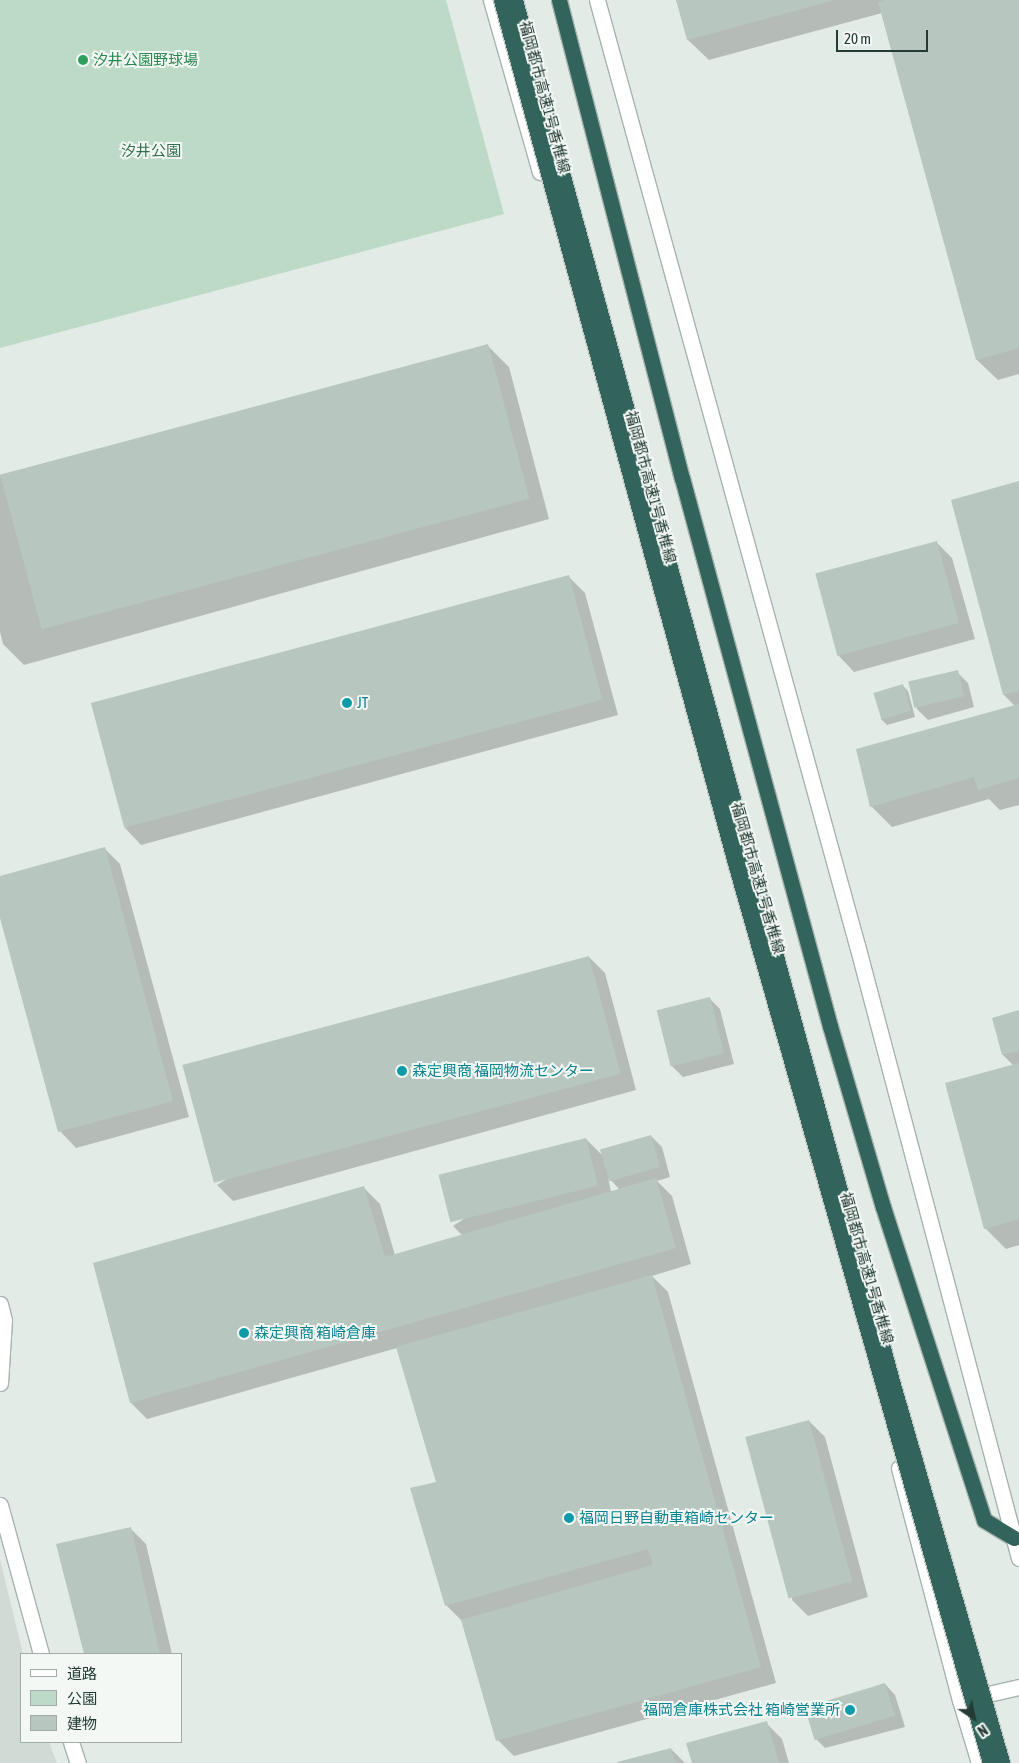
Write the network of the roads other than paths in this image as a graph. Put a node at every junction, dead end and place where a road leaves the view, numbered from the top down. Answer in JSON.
{"nodes":[{"id":1,"x":491,"y":0,"type":"edge"},
{"id":2,"x":501,"y":0,"type":"edge"},
{"id":3,"x":515,"y":0,"type":"edge"},
{"id":4,"x":559,"y":0,"type":"edge"},
{"id":5,"x":597,"y":0,"type":"edge"},
{"id":6,"x":0,"y":1304,"type":"edge"},
{"id":7,"x":0,"y":1383,"type":"edge"},
{"id":8,"x":0,"y":1505,"type":"edge"},
{"id":9,"x":1014,"y":1538,"type":"junction"},
{"id":10,"x":1019,"y":1558,"type":"edge"},
{"id":11,"x":41,"y":1653,"type":"edge"},
{"id":12,"x":1019,"y":1687,"type":"edge"},
{"id":13,"x":960,"y":1700,"type":"junction"},
{"id":14,"x":71,"y":1743,"type":"edge"},
{"id":15,"x":78,"y":1763,"type":"edge"},
{"id":16,"x":980,"y":1763,"type":"edge"},
{"id":17,"x":990,"y":1763,"type":"edge"},
{"id":18,"x":1002,"y":1763,"type":"edge"}],
"edges":[{"from":1,"to":13,"type":"street"},
{"from":2,"to":17,"type":"highway","name":"福岡都市高速1号香椎線","bridge":true},
{"from":3,"to":18,"type":"highway","name":"福岡都市高速1号香椎線","bridge":true},
{"from":4,"to":9,"type":"highway"},
{"from":5,"to":9,"type":"street"},
{"from":6,"to":7,"type":"street"},
{"from":8,"to":11,"type":"street"},
{"from":9,"to":10,"type":"street"},
{"from":12,"to":13,"type":"street"},
{"from":13,"to":16,"type":"street"},
{"from":14,"to":15,"type":"street"}]}
